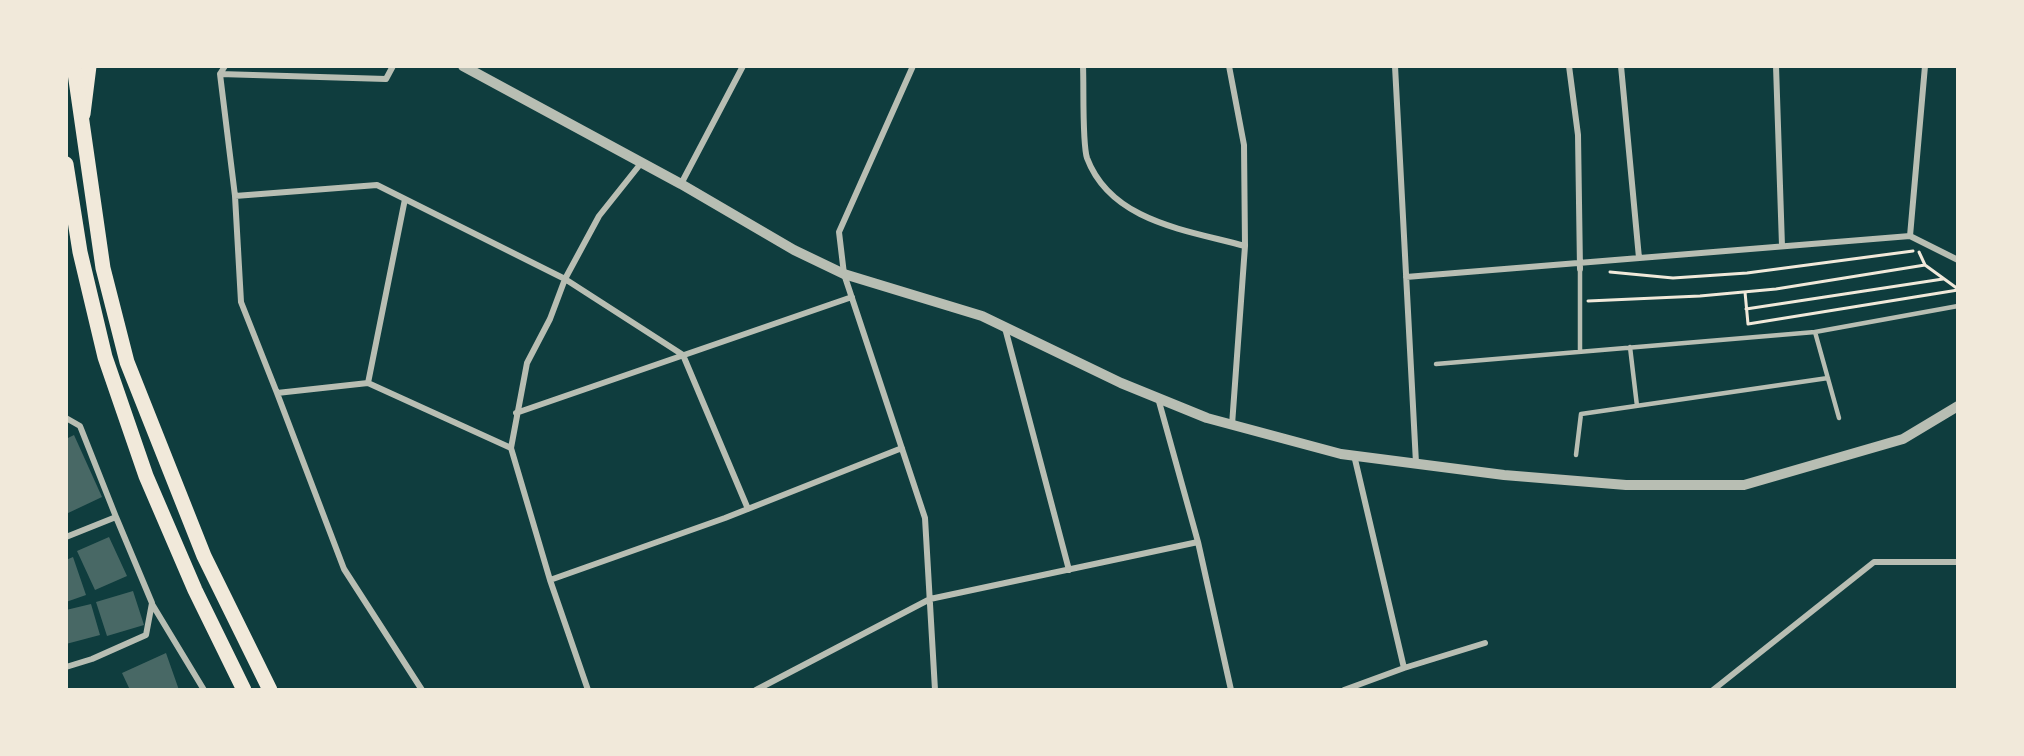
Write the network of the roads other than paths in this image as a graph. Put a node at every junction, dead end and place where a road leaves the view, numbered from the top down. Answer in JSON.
{"nodes":[{"id":1,"x":74,"y":66,"type":"edge"},
{"id":2,"x":89,"y":66,"type":"edge"},
{"id":3,"x":225,"y":66,"type":"edge"},
{"id":4,"x":393,"y":66,"type":"edge"},
{"id":5,"x":463,"y":66,"type":"edge"},
{"id":6,"x":743,"y":66,"type":"edge"},
{"id":7,"x":914,"y":66,"type":"edge"},
{"id":8,"x":1083,"y":66,"type":"edge"},
{"id":9,"x":1228,"y":66,"type":"edge"},
{"id":10,"x":1395,"y":66,"type":"edge"},
{"id":11,"x":1569,"y":66,"type":"edge"},
{"id":12,"x":1621,"y":66,"type":"edge"},
{"id":13,"x":1776,"y":66,"type":"edge"},
{"id":14,"x":1925,"y":66,"type":"edge"},
{"id":15,"x":220,"y":74,"type":"junction"},
{"id":16,"x":81,"y":126,"type":"junction"},
{"id":17,"x":642,"y":162,"type":"junction"},
{"id":18,"x":66,"y":164,"type":"edge"},
{"id":19,"x":681,"y":184,"type":"junction"},
{"id":20,"x":235,"y":196,"type":"junction"},
{"id":21,"x":405,"y":199,"type":"junction"},
{"id":22,"x":1910,"y":236,"type":"junction"},
{"id":23,"x":1245,"y":246,"type":"junction"},
{"id":24,"x":1782,"y":246,"type":"junction"},
{"id":25,"x":1639,"y":258,"type":"junction"},
{"id":26,"x":1958,"y":260,"type":"edge"},
{"id":27,"x":1580,"y":266,"type":"junction"},
{"id":28,"x":844,"y":274,"type":"junction"},
{"id":29,"x":1406,"y":277,"type":"junction"},
{"id":30,"x":565,"y":279,"type":"junction"},
{"id":31,"x":852,"y":297,"type":"junction"},
{"id":32,"x":1958,"y":306,"type":"edge"},
{"id":33,"x":1005,"y":328,"type":"junction"},
{"id":34,"x":1815,"y":332,"type":"junction"},
{"id":35,"x":1629,"y":347,"type":"junction"},
{"id":36,"x":1581,"y":351,"type":"junction"},
{"id":37,"x":683,"y":355,"type":"junction"},
{"id":38,"x":1436,"y":364,"type":"dead end"},
{"id":39,"x":1828,"y":378,"type":"junction"},
{"id":40,"x":368,"y":383,"type":"junction"},
{"id":41,"x":277,"y":393,"type":"junction"},
{"id":42,"x":1158,"y":398,"type":"junction"},
{"id":43,"x":1637,"y":406,"type":"junction"},
{"id":44,"x":1958,"y":406,"type":"edge"},
{"id":45,"x":516,"y":413,"type":"junction"},
{"id":46,"x":66,"y":418,"type":"edge"},
{"id":47,"x":1839,"y":418,"type":"dead end"},
{"id":48,"x":1232,"y":425,"type":"junction"},
{"id":49,"x":511,"y":448,"type":"junction"},
{"id":50,"x":902,"y":448,"type":"junction"},
{"id":51,"x":1354,"y":455,"type":"junction"},
{"id":52,"x":1576,"y":455,"type":"dead end"},
{"id":53,"x":1416,"y":463,"type":"junction"},
{"id":54,"x":748,"y":509,"type":"junction"},
{"id":55,"x":116,"y":517,"type":"junction"},
{"id":56,"x":66,"y":537,"type":"edge"},
{"id":57,"x":1198,"y":542,"type":"junction"},
{"id":58,"x":1958,"y":562,"type":"edge"},
{"id":59,"x":1069,"y":570,"type":"junction"},
{"id":60,"x":550,"y":579,"type":"junction"},
{"id":61,"x":930,"y":599,"type":"junction"},
{"id":62,"x":152,"y":603,"type":"junction"},
{"id":63,"x":1485,"y":644,"type":"dead end"},
{"id":64,"x":66,"y":667,"type":"edge"},
{"id":65,"x":1404,"y":668,"type":"junction"},
{"id":66,"x":204,"y":690,"type":"edge"},
{"id":67,"x":244,"y":690,"type":"edge"},
{"id":68,"x":270,"y":690,"type":"edge"},
{"id":69,"x":422,"y":690,"type":"edge"},
{"id":70,"x":588,"y":690,"type":"edge"},
{"id":71,"x":756,"y":690,"type":"edge"},
{"id":72,"x":935,"y":690,"type":"edge"},
{"id":73,"x":1231,"y":690,"type":"edge"},
{"id":74,"x":1344,"y":690,"type":"edge"},
{"id":75,"x":1713,"y":690,"type":"edge"}],
"edges":[{"from":1,"to":16,"type":"main road"},
{"from":2,"to":16,"type":"main road"},
{"from":3,"to":15,"type":"street"},
{"from":4,"to":15,"type":"street"},
{"from":5,"to":17,"type":"street"},
{"from":6,"to":19,"type":"street"},
{"from":7,"to":28,"type":"street"},
{"from":8,"to":23,"type":"street"},
{"from":9,"to":23,"type":"street"},
{"from":10,"to":29,"type":"street"},
{"from":11,"to":27,"type":"street"},
{"from":12,"to":25,"type":"street"},
{"from":13,"to":24,"type":"street"},
{"from":14,"to":22,"type":"street"},
{"from":15,"to":20,"type":"street"},
{"from":16,"to":68,"type":"main road"},
{"from":17,"to":19,"type":"street"},
{"from":17,"to":30,"type":"street"},
{"from":18,"to":67,"type":"main road"},
{"from":19,"to":28,"type":"street"},
{"from":20,"to":21,"type":"street"},
{"from":20,"to":41,"type":"street"},
{"from":21,"to":30,"type":"street"},
{"from":21,"to":40,"type":"street"},
{"from":22,"to":24,"type":"street"},
{"from":22,"to":26,"type":"street"},
{"from":23,"to":48,"type":"street"},
{"from":24,"to":25,"type":"street"},
{"from":25,"to":27,"type":"street"},
{"from":27,"to":29,"type":"street"},
{"from":27,"to":36,"type":"lane"},
{"from":28,"to":31,"type":"street"},
{"from":28,"to":33,"type":"street"},
{"from":29,"to":53,"type":"street"},
{"from":30,"to":37,"type":"street"},
{"from":30,"to":45,"type":"street"},
{"from":31,"to":37,"type":"street"},
{"from":31,"to":50,"type":"street"},
{"from":32,"to":34,"type":"lane"},
{"from":33,"to":42,"type":"street"},
{"from":33,"to":59,"type":"street"},
{"from":34,"to":35,"type":"lane"},
{"from":34,"to":39,"type":"lane"},
{"from":35,"to":36,"type":"lane"},
{"from":35,"to":43,"type":"lane"},
{"from":36,"to":38,"type":"lane"},
{"from":37,"to":45,"type":"street"},
{"from":37,"to":54,"type":"street"},
{"from":39,"to":43,"type":"lane"},
{"from":39,"to":47,"type":"lane"},
{"from":40,"to":41,"type":"street"},
{"from":40,"to":49,"type":"street"},
{"from":41,"to":69,"type":"street"},
{"from":42,"to":48,"type":"street"},
{"from":42,"to":57,"type":"street"},
{"from":43,"to":52,"type":"lane"},
{"from":44,"to":53,"type":"street"},
{"from":45,"to":49,"type":"street"},
{"from":46,"to":55,"type":"street"},
{"from":48,"to":51,"type":"street"},
{"from":49,"to":60,"type":"street"},
{"from":50,"to":54,"type":"street"},
{"from":50,"to":61,"type":"street"},
{"from":51,"to":53,"type":"street"},
{"from":51,"to":65,"type":"street"},
{"from":54,"to":60,"type":"street"},
{"from":55,"to":56,"type":"street"},
{"from":55,"to":62,"type":"street"},
{"from":57,"to":59,"type":"street"},
{"from":57,"to":73,"type":"street"},
{"from":58,"to":75,"type":"street"},
{"from":59,"to":61,"type":"street"},
{"from":60,"to":70,"type":"street"},
{"from":61,"to":71,"type":"street"},
{"from":61,"to":72,"type":"street"},
{"from":62,"to":64,"type":"street"},
{"from":62,"to":66,"type":"street"},
{"from":63,"to":65,"type":"street"},
{"from":65,"to":74,"type":"street"}]}
